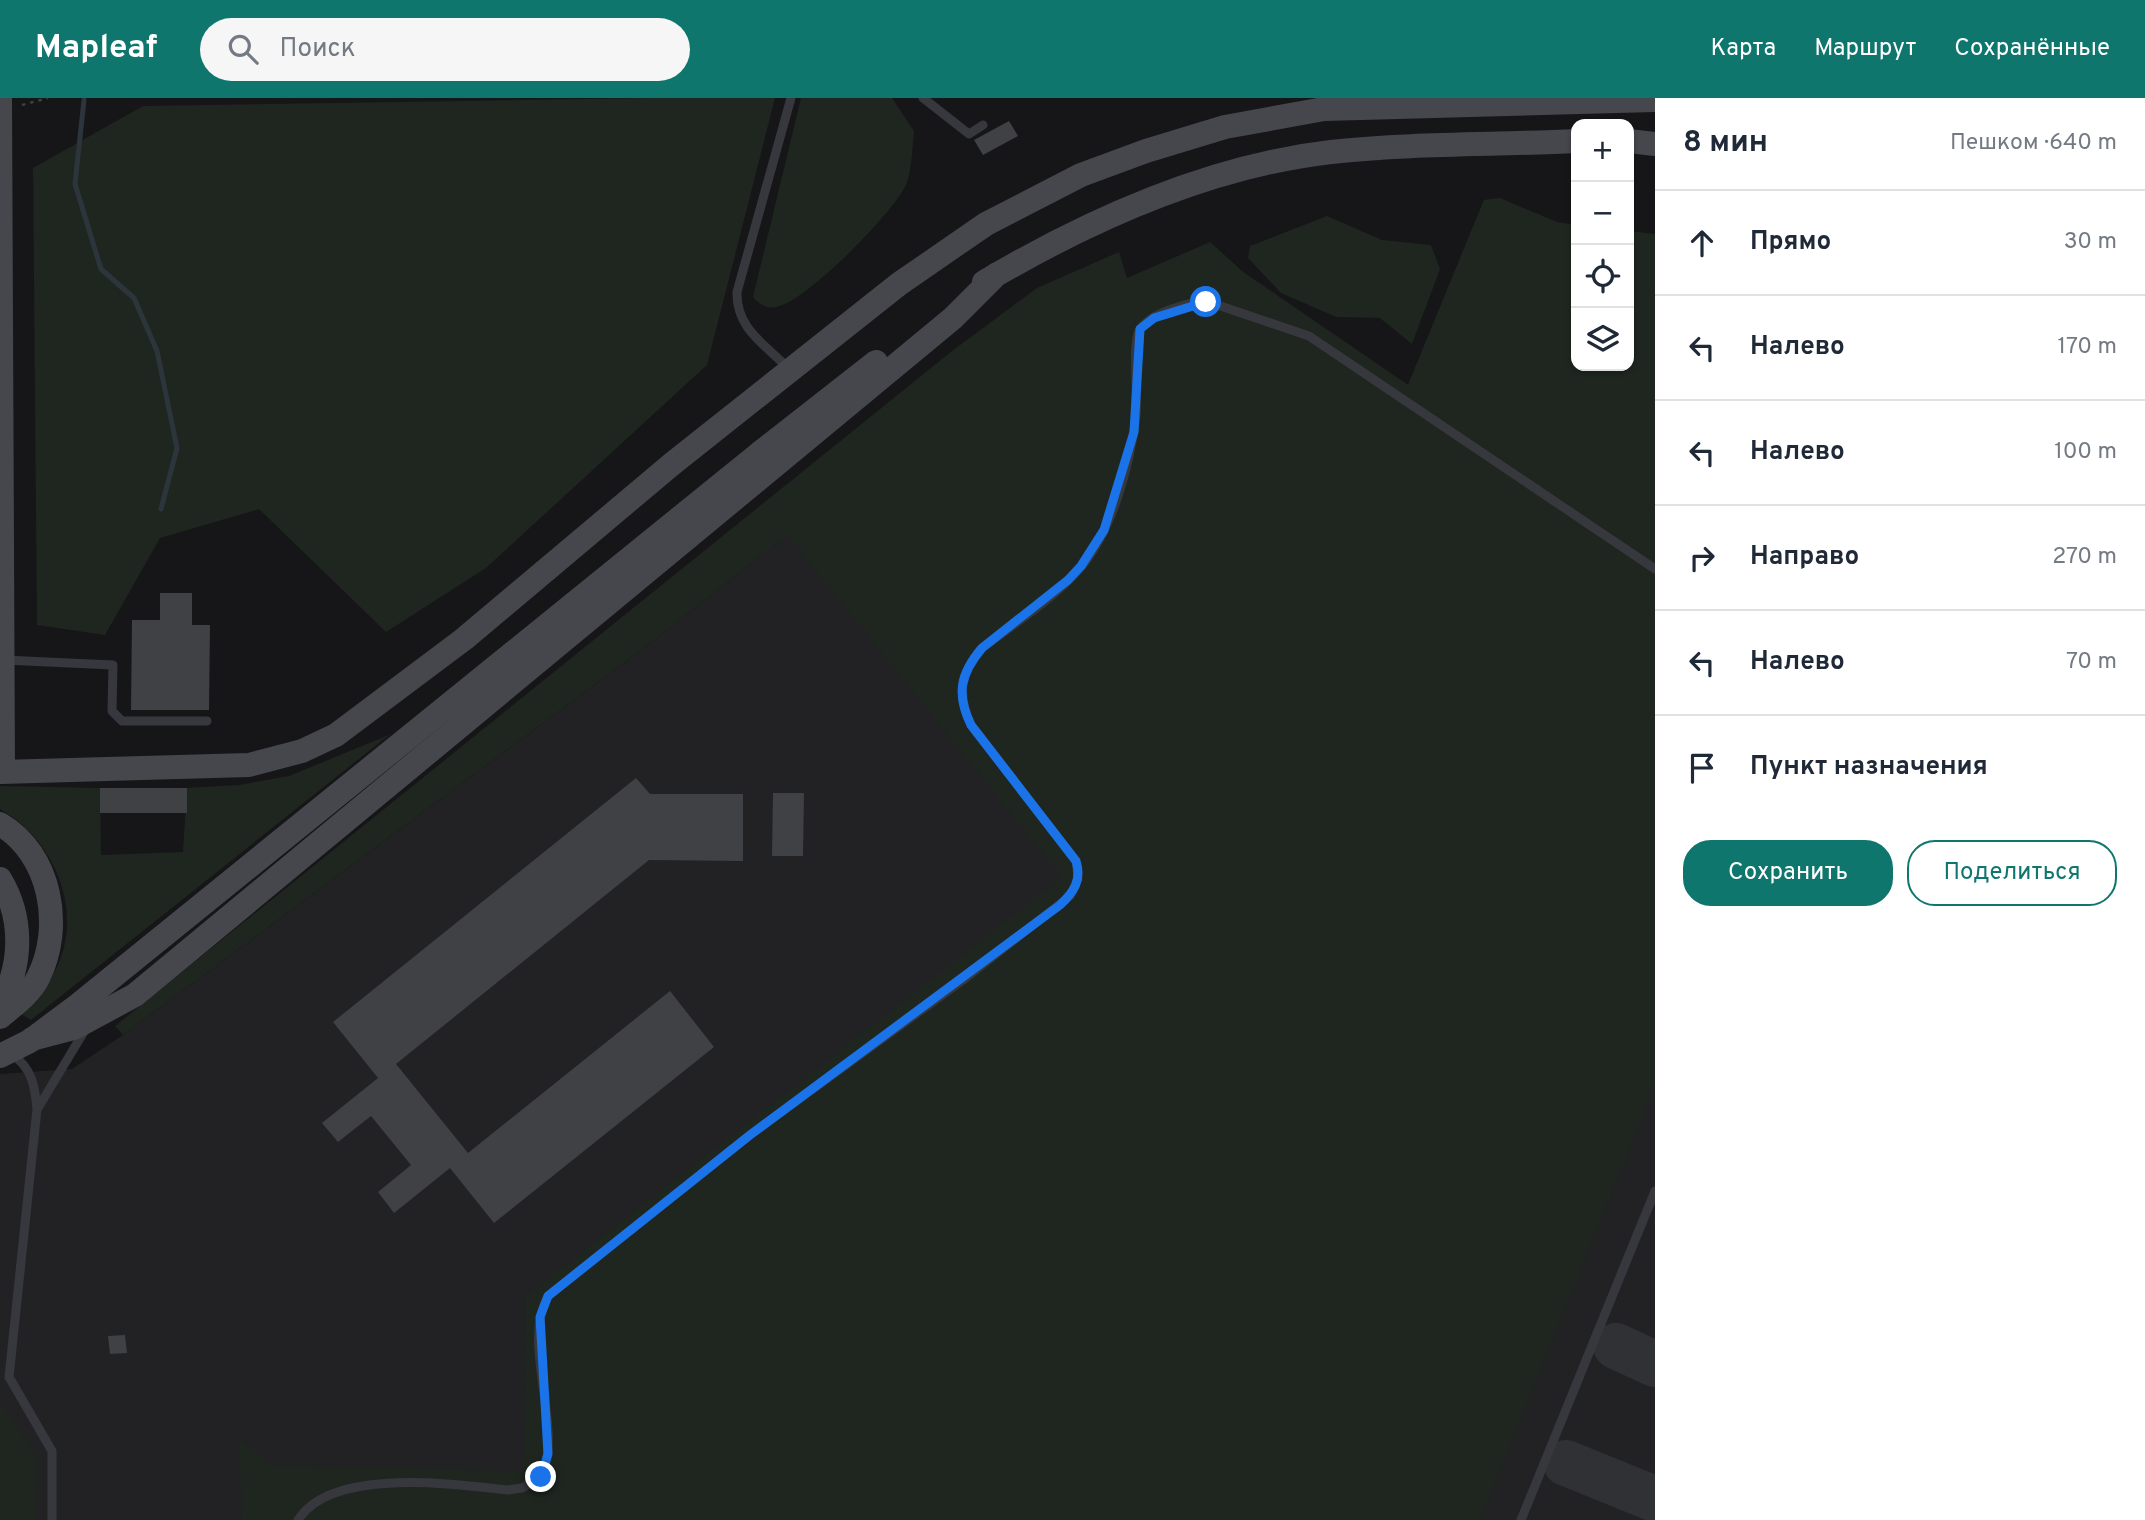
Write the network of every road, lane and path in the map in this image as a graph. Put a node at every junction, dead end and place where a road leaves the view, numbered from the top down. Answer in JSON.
{"nodes":[{"id":1,"x":48,"y":98,"type":"edge"},
{"id":2,"x":790,"y":98,"type":"edge"},
{"id":3,"x":923,"y":98,"type":"edge"},
{"id":4,"x":1655,"y":100,"type":"edge"},
{"id":5,"x":11,"y":102,"type":"edge"},
{"id":6,"x":983,"y":125,"type":"dead end"},
{"id":7,"x":1655,"y":137,"type":"edge"},
{"id":8,"x":1634,"y":139,"type":"edge"},
{"id":9,"x":1571,"y":141,"type":"edge"},
{"id":10,"x":1634,"y":141,"type":"edge"},
{"id":11,"x":1655,"y":144,"type":"edge"},
{"id":12,"x":997,"y":274,"type":"junction"},
{"id":13,"x":791,"y":370,"type":"junction"},
{"id":14,"x":1655,"y":569,"type":"edge"},
{"id":15,"x":2,"y":660,"type":"junction"},
{"id":16,"x":206,"y":721,"type":"dead end"},
{"id":17,"x":1,"y":772,"type":"edge"},
{"id":18,"x":0,"y":824,"type":"edge"},
{"id":19,"x":0,"y":879,"type":"edge"},
{"id":20,"x":0,"y":1006,"type":"edge"},
{"id":21,"x":0,"y":1017,"type":"edge"},
{"id":22,"x":96,"y":1017,"type":"junction"},
{"id":23,"x":0,"y":1045,"type":"edge"},
{"id":24,"x":0,"y":1056,"type":"edge"},
{"id":25,"x":37,"y":1110,"type":"junction"},
{"id":26,"x":1655,"y":1191,"type":"edge"},
{"id":27,"x":52,"y":1520,"type":"edge"},
{"id":28,"x":298,"y":1520,"type":"edge"},
{"id":29,"x":1521,"y":1520,"type":"edge"}],
"edges":[{"from":1,"to":5,"type":"path"},
{"from":2,"to":13,"type":"lane"},
{"from":3,"to":6,"type":"lane"},
{"from":4,"to":13,"type":"main road"},
{"from":5,"to":15,"type":"main road"},
{"from":7,"to":8,"type":"main road"},
{"from":9,"to":12,"type":"main road"},
{"from":10,"to":11,"type":"main road"},
{"from":12,"to":22,"type":"main road"},
{"from":12,"to":24,"type":"main road","bridge":true},
{"from":13,"to":17,"type":"main road"},
{"from":14,"to":28,"type":"lane"},
{"from":15,"to":16,"type":"lane"},
{"from":15,"to":17,"type":"main road"},
{"from":18,"to":21,"type":"main road"},
{"from":19,"to":20,"type":"main road"},
{"from":22,"to":23,"type":"main road"},
{"from":22,"to":25,"type":"lane"},
{"from":23,"to":25,"type":"lane"},
{"from":25,"to":27,"type":"lane"},
{"from":26,"to":29,"type":"lane"}]}
